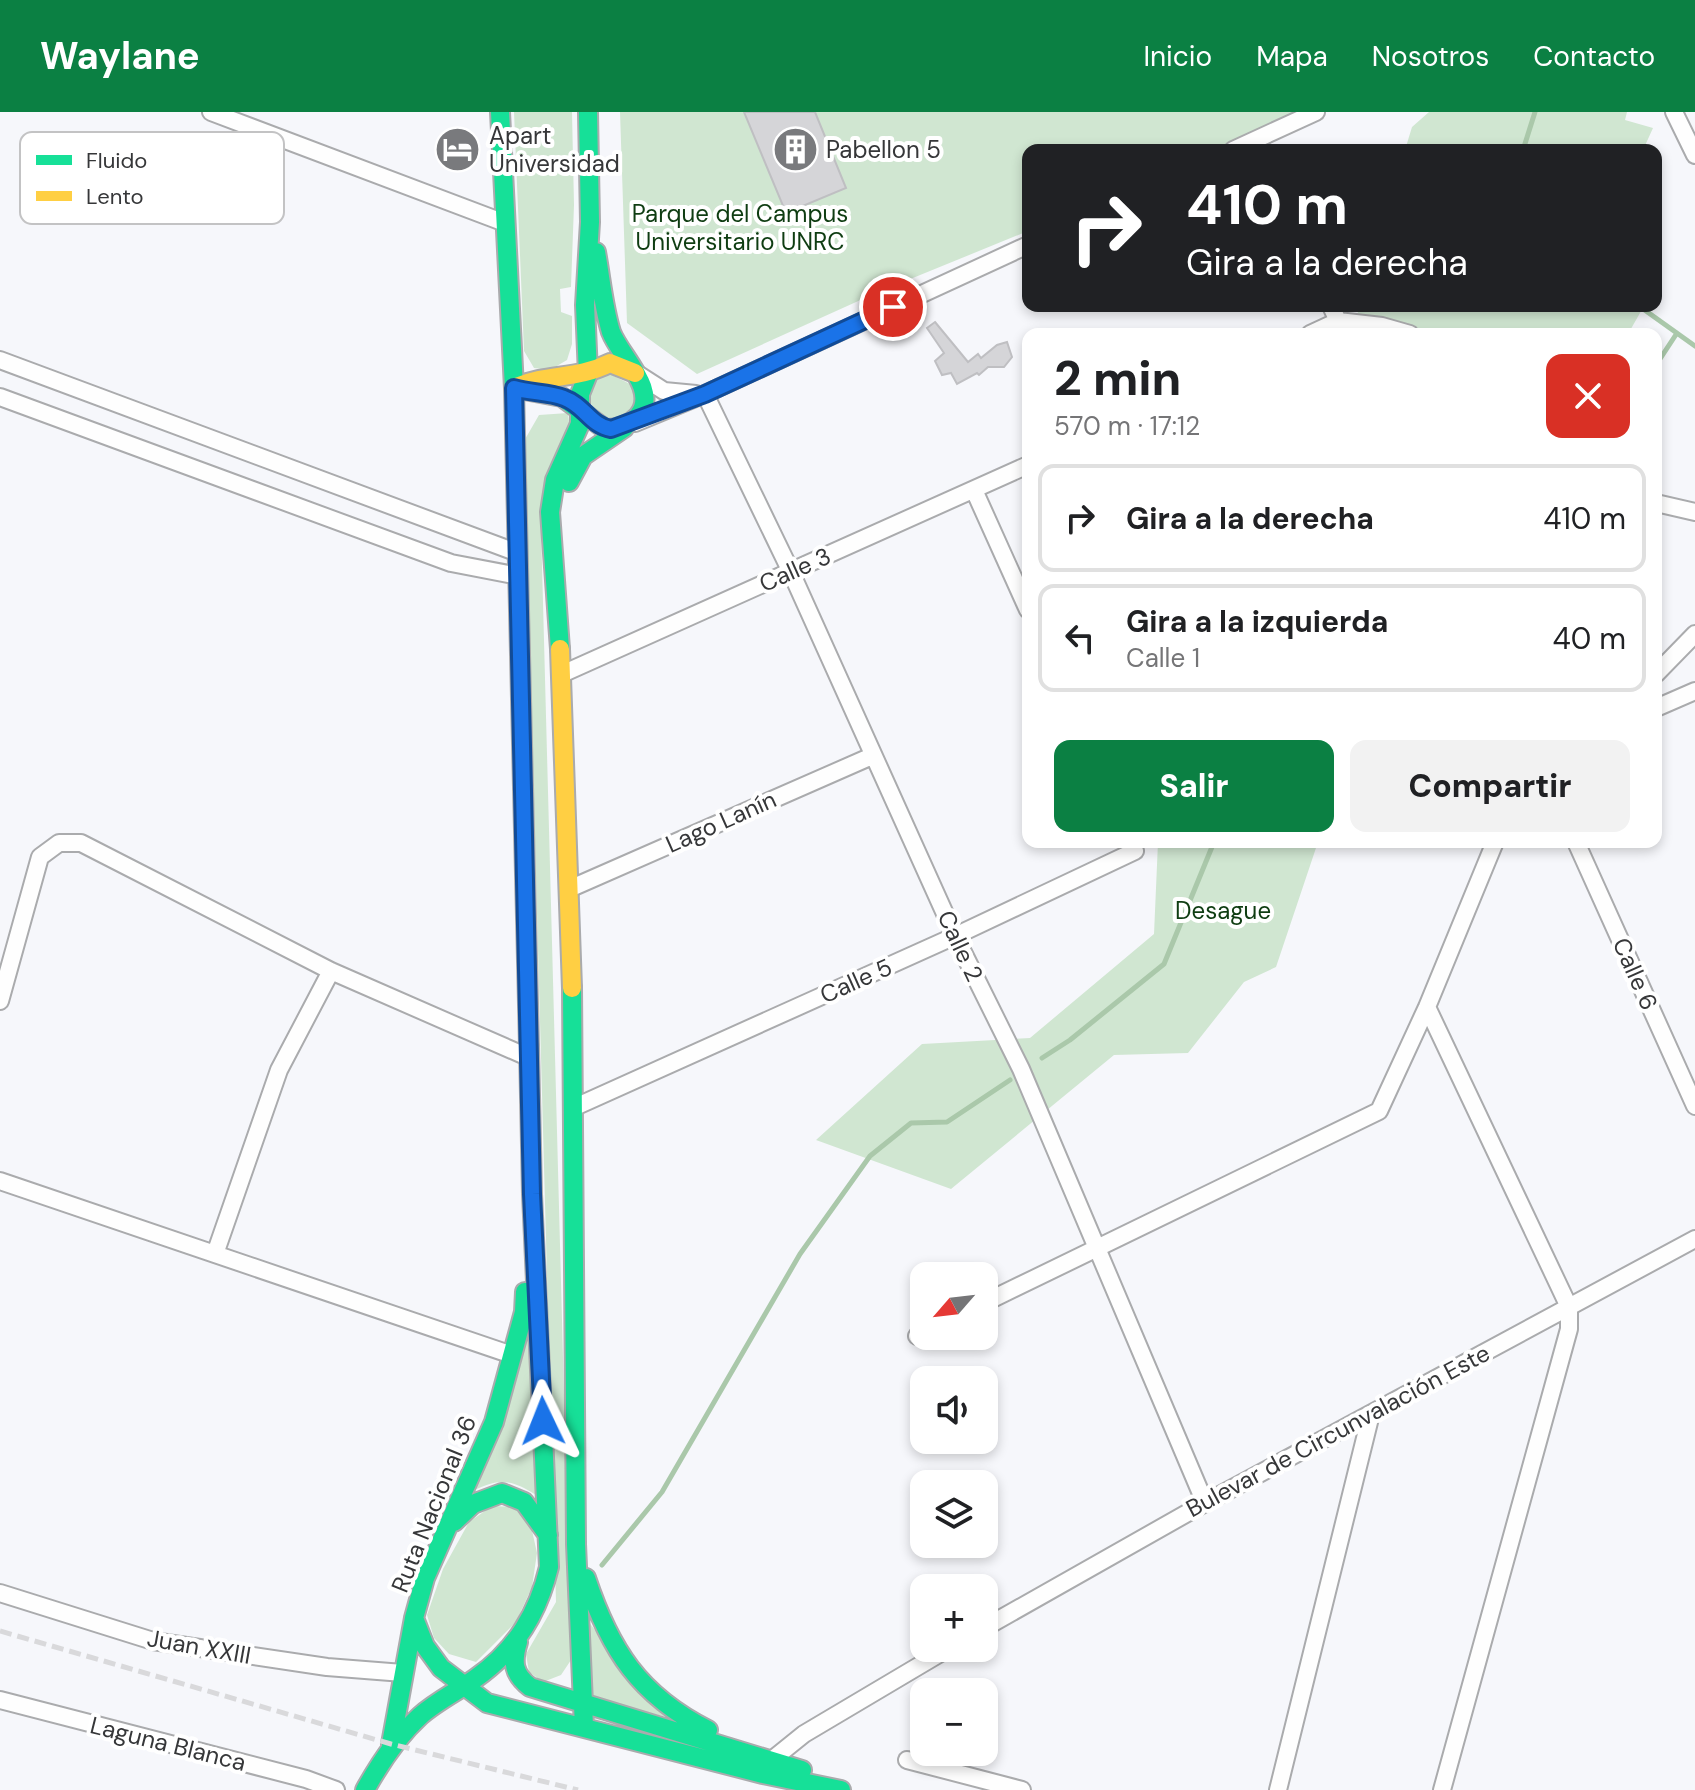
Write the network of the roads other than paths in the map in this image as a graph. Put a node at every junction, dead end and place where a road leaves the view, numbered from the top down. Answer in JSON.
{"nodes":[{"id":1,"x":211,"y":112,"type":"edge"},
{"id":2,"x":500,"y":112,"type":"edge"},
{"id":3,"x":588,"y":112,"type":"edge"},
{"id":4,"x":1316,"y":112,"type":"edge"},
{"id":5,"x":1674,"y":112,"type":"edge"},
{"id":6,"x":264,"y":132,"type":"edge"},
{"id":7,"x":284,"y":140,"type":"edge"},
{"id":8,"x":1261,"y":144,"type":"edge"},
{"id":9,"x":1695,"y":155,"type":"edge"},
{"id":10,"x":590,"y":222,"type":"junction"},
{"id":11,"x":505,"y":223,"type":"junction"},
{"id":12,"x":1022,"y":248,"type":"edge"},
{"id":13,"x":1335,"y":314,"type":"edge"},
{"id":14,"x":1318,"y":328,"type":"edge"},
{"id":15,"x":1389,"y":328,"type":"edge"},
{"id":16,"x":0,"y":360,"type":"edge"},
{"id":17,"x":635,"y":373,"type":"junction"},
{"id":18,"x":588,"y":374,"type":"junction"},
{"id":19,"x":514,"y":388,"type":"junction"},
{"id":20,"x":705,"y":394,"type":"junction"},
{"id":21,"x":0,"y":397,"type":"edge"},
{"id":22,"x":582,"y":409,"type":"junction"},
{"id":23,"x":629,"y":425,"type":"junction"},
{"id":24,"x":1022,"y":468,"type":"edge"},
{"id":25,"x":974,"y":490,"type":"junction"},
{"id":26,"x":1662,"y":504,"type":"edge"},
{"id":27,"x":1695,"y":512,"type":"edge"},
{"id":28,"x":518,"y":553,"type":"junction"},
{"id":29,"x":791,"y":572,"type":"junction"},
{"id":30,"x":519,"y":576,"type":"junction"},
{"id":31,"x":556,"y":579,"type":"junction"},
{"id":32,"x":1022,"y":597,"type":"edge"},
{"id":33,"x":1695,"y":634,"type":"edge"},
{"id":34,"x":1662,"y":668,"type":"edge"},
{"id":35,"x":562,"y":674,"type":"junction"},
{"id":36,"x":1695,"y":691,"type":"edge"},
{"id":37,"x":1662,"y":705,"type":"edge"},
{"id":38,"x":872,"y":756,"type":"junction"},
{"id":39,"x":1129,"y":848,"type":"edge"},
{"id":40,"x":1493,"y":848,"type":"edge"},
{"id":41,"x":1579,"y":848,"type":"edge"},
{"id":42,"x":569,"y":889,"type":"junction"},
{"id":43,"x":955,"y":936,"type":"junction"},
{"id":44,"x":331,"y":971,"type":"junction"},
{"id":45,"x":0,"y":1001,"type":"edge"},
{"id":46,"x":1427,"y":1007,"type":"junction"},
{"id":47,"x":530,"y":1058,"type":"junction"},
{"id":48,"x":1695,"y":1106,"type":"edge"},
{"id":49,"x":575,"y":1107,"type":"junction"},
{"id":50,"x":0,"y":1181,"type":"edge"},
{"id":51,"x":532,"y":1194,"type":"junction"},
{"id":52,"x":1695,"y":1239,"type":"edge"},
{"id":53,"x":1095,"y":1248,"type":"junction"},
{"id":54,"x":215,"y":1254,"type":"junction"},
{"id":55,"x":998,"y":1296,"type":"edge"},
{"id":56,"x":1569,"y":1307,"type":"junction"},
{"id":57,"x":512,"y":1355,"type":"junction"},
{"id":58,"x":1371,"y":1414,"type":"junction"},
{"id":59,"x":1205,"y":1503,"type":"junction"},
{"id":60,"x":452,"y":1523,"type":"junction"},
{"id":61,"x":548,"y":1535,"type":"junction"},
{"id":62,"x":576,"y":1544,"type":"junction"},
{"id":63,"x":0,"y":1593,"type":"edge"},
{"id":64,"x":414,"y":1618,"type":"junction"},
{"id":65,"x":998,"y":1620,"type":"edge"},
{"id":66,"x":518,"y":1642,"type":"junction"},
{"id":67,"x":925,"y":1662,"type":"edge"},
{"id":68,"x":403,"y":1673,"type":"junction"},
{"id":69,"x":462,"y":1688,"type":"junction"},
{"id":70,"x":0,"y":1700,"type":"edge"},
{"id":71,"x":583,"y":1703,"type":"junction"},
{"id":72,"x":584,"y":1727,"type":"junction"},
{"id":73,"x":391,"y":1744,"type":"junction"},
{"id":74,"x":773,"y":1759,"type":"junction"},
{"id":75,"x":907,"y":1760,"type":"dead end"},
{"id":76,"x":304,"y":1785,"type":"edge"},
{"id":77,"x":336,"y":1790,"type":"edge"},
{"id":78,"x":365,"y":1790,"type":"edge"},
{"id":79,"x":841,"y":1790,"type":"edge"},
{"id":80,"x":853,"y":1790,"type":"edge"},
{"id":81,"x":1022,"y":1790,"type":"edge"},
{"id":82,"x":1278,"y":1790,"type":"edge"},
{"id":83,"x":1442,"y":1790,"type":"edge"}],
"edges":[{"from":1,"to":6,"type":"street"},
{"from":2,"to":11,"type":"main road","name":"Ruta Nacional 36"},
{"from":3,"to":10,"type":"main road"},
{"from":4,"to":8,"type":"street"},
{"from":5,"to":9,"type":"street"},
{"from":7,"to":11,"type":"street"},
{"from":10,"to":17,"type":"main road"},
{"from":10,"to":18,"type":"main road"},
{"from":11,"to":19,"type":"main road","name":"Ruta Nacional 36"},
{"from":12,"to":20,"type":"street"},
{"from":13,"to":14,"type":"street"},
{"from":13,"to":15,"type":"street"},
{"from":16,"to":28,"type":"street"},
{"from":17,"to":18,"type":"main road"},
{"from":17,"to":20,"type":"street"},
{"from":17,"to":23,"type":"main road"},
{"from":18,"to":19,"type":"main road"},
{"from":18,"to":22,"type":"main road"},
{"from":19,"to":22,"type":"main road"},
{"from":19,"to":28,"type":"main road","name":"Ruta Nacional 36"},
{"from":20,"to":23,"type":"street"},
{"from":20,"to":29,"type":"street","name":"Calle 2"},
{"from":21,"to":30,"type":"street"},
{"from":22,"to":23,"type":"main road"},
{"from":22,"to":31,"type":"main road"},
{"from":23,"to":31,"type":"main road"},
{"from":24,"to":25,"type":"street","name":"Calle 3"},
{"from":25,"to":29,"type":"street","name":"Calle 3"},
{"from":25,"to":32,"type":"street"},
{"from":26,"to":27,"type":"street"},
{"from":28,"to":30,"type":"main road","name":"Ruta Nacional 36"},
{"from":29,"to":35,"type":"street","name":"Calle 3"},
{"from":29,"to":38,"type":"street","name":"Calle 2"},
{"from":30,"to":47,"type":"main road","name":"Ruta Nacional 36"},
{"from":31,"to":35,"type":"main road"},
{"from":33,"to":34,"type":"street"},
{"from":35,"to":42,"type":"main road"},
{"from":36,"to":37,"type":"street"},
{"from":38,"to":42,"type":"street","name":"Lago Lanín"},
{"from":38,"to":43,"type":"street","name":"Calle 2"},
{"from":39,"to":43,"type":"street","name":"Calle 5"},
{"from":40,"to":46,"type":"street"},
{"from":41,"to":48,"type":"street","name":"Calle 6"},
{"from":42,"to":49,"type":"main road"},
{"from":43,"to":49,"type":"street","name":"Calle 5"},
{"from":43,"to":53,"type":"street","name":"Calle 2"},
{"from":44,"to":45,"type":"street"},
{"from":44,"to":47,"type":"street"},
{"from":44,"to":54,"type":"street"},
{"from":46,"to":53,"type":"street"},
{"from":46,"to":56,"type":"street"},
{"from":47,"to":51,"type":"main road","name":"Ruta Nacional 36"},
{"from":49,"to":62,"type":"main road"},
{"from":50,"to":54,"type":"street"},
{"from":51,"to":57,"type":"main road","name":"Ruta Nacional 36"},
{"from":51,"to":61,"type":"main road","name":"Ruta Nacional 36"},
{"from":52,"to":56,"type":"street","name":"Bulevar de Circunvalación Este"},
{"from":53,"to":55,"type":"street"},
{"from":53,"to":59,"type":"street","name":"Calle 2"},
{"from":54,"to":57,"type":"street"},
{"from":56,"to":58,"type":"street","name":"Bulevar de Circunvalación Este"},
{"from":56,"to":83,"type":"street"},
{"from":57,"to":60,"type":"main road","name":"Ruta Nacional 36"},
{"from":58,"to":59,"type":"street","name":"Bulevar de Circunvalación Este"},
{"from":58,"to":82,"type":"street"},
{"from":59,"to":65,"type":"street","name":"Bulevar de Circunvalación Este"},
{"from":60,"to":61,"type":"main road"},
{"from":60,"to":64,"type":"main road","name":"Ruta Nacional 36"},
{"from":61,"to":66,"type":"main road","name":"Ruta Nacional 36"},
{"from":62,"to":71,"type":"main road"},
{"from":62,"to":74,"type":"main road"},
{"from":63,"to":68,"type":"street","name":"Juan XXIII"},
{"from":64,"to":68,"type":"main road","name":"Ruta Nacional 36"},
{"from":64,"to":69,"type":"main road"},
{"from":66,"to":69,"type":"main road","name":"Ruta Nacional 36"},
{"from":66,"to":71,"type":"main road"},
{"from":67,"to":74,"type":"street"},
{"from":68,"to":73,"type":"main road","name":"Ruta Nacional 36"},
{"from":69,"to":72,"type":"main road"},
{"from":69,"to":73,"type":"main road","name":"Ruta Nacional 36"},
{"from":70,"to":76,"type":"street","name":"Laguna Blanca"},
{"from":71,"to":72,"type":"main road"},
{"from":71,"to":74,"type":"main road"},
{"from":72,"to":79,"type":"main road"},
{"from":73,"to":78,"type":"main road"},
{"from":74,"to":80,"type":"main road"},
{"from":75,"to":81,"type":"street"},
{"from":76,"to":77,"type":"street","name":"Laguna Blanca"}]}
